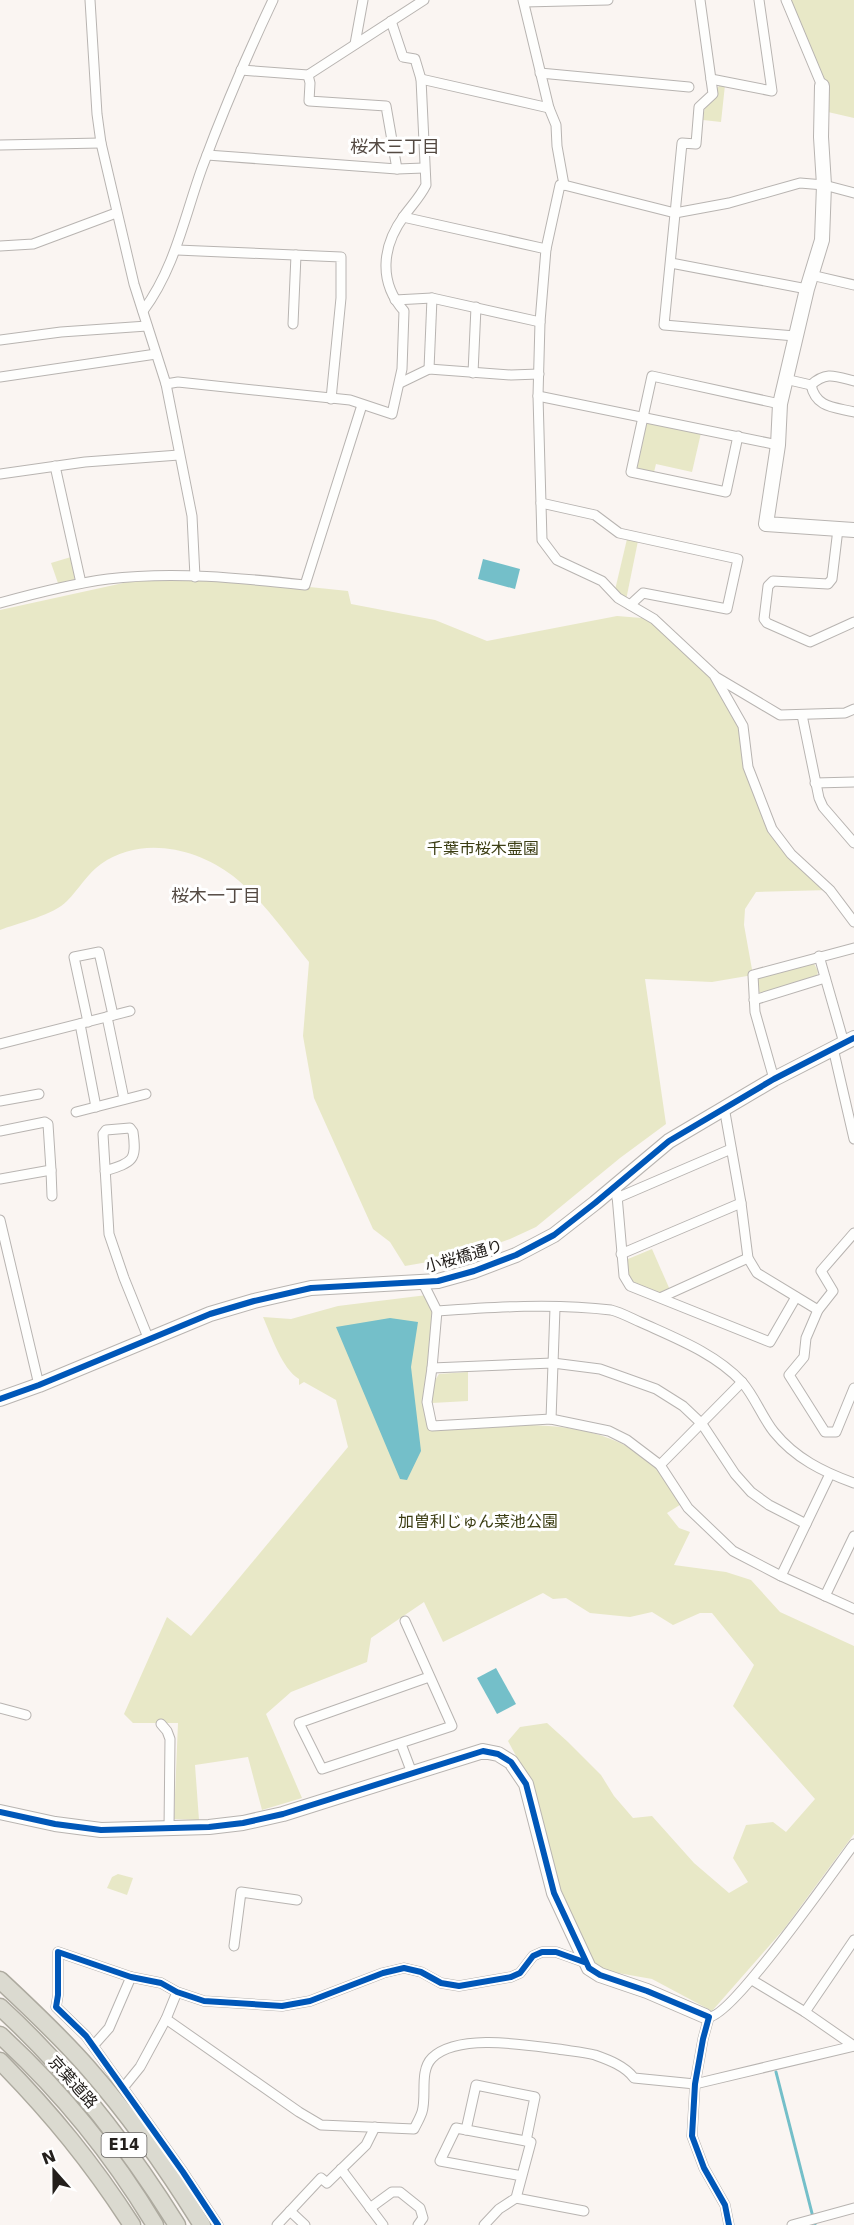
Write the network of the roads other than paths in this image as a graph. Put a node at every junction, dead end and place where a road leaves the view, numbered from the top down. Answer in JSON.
{"nodes":[{"id":1,"x":90,"y":0,"type":"edge"},
{"id":2,"x":273,"y":0,"type":"edge"},
{"id":3,"x":361,"y":0,"type":"edge"},
{"id":4,"x":424,"y":0,"type":"edge"},
{"id":5,"x":593,"y":0,"type":"edge"},
{"id":6,"x":608,"y":0,"type":"edge"},
{"id":7,"x":700,"y":0,"type":"edge"},
{"id":8,"x":759,"y":0,"type":"edge"},
{"id":9,"x":786,"y":0,"type":"edge"},
{"id":10,"x":524,"y":1,"type":"edge"},
{"id":11,"x":391,"y":21,"type":"junction"},
{"id":12,"x":355,"y":44,"type":"junction"},
{"id":13,"x":241,"y":69,"type":"junction"},
{"id":14,"x":540,"y":73,"type":"junction"},
{"id":15,"x":308,"y":75,"type":"junction"},
{"id":16,"x":421,"y":79,"type":"junction"},
{"id":17,"x":711,"y":79,"type":"junction"},
{"id":18,"x":822,"y":86,"type":"joint"},
{"id":19,"x":689,"y":87,"type":"dead end"},
{"id":20,"x":549,"y":108,"type":"junction"},
{"id":21,"x":101,"y":143,"type":"junction"},
{"id":22,"x":0,"y":145,"type":"edge"},
{"id":23,"x":207,"y":155,"type":"junction"},
{"id":24,"x":397,"y":168,"type":"junction"},
{"id":25,"x":424,"y":168,"type":"junction"},
{"id":26,"x":564,"y":185,"type":"junction"},
{"id":27,"x":824,"y":185,"type":"junction"},
{"id":28,"x":854,"y":193,"type":"edge"},
{"id":29,"x":116,"y":213,"type":"junction"},
{"id":30,"x":675,"y":213,"type":"junction"},
{"id":31,"x":403,"y":217,"type":"junction"},
{"id":32,"x":0,"y":246,"type":"edge"},
{"id":33,"x":546,"y":249,"type":"junction"},
{"id":34,"x":177,"y":250,"type":"junction"},
{"id":35,"x":296,"y":255,"type":"junction"},
{"id":36,"x":671,"y":263,"type":"junction"},
{"id":37,"x":811,"y":275,"type":"junction"},
{"id":38,"x":854,"y":285,"type":"edge"},
{"id":39,"x":807,"y":289,"type":"junction"},
{"id":40,"x":432,"y":298,"type":"junction"},
{"id":41,"x":394,"y":300,"type":"junction"},
{"id":42,"x":476,"y":307,"type":"junction"},
{"id":43,"x":143,"y":311,"type":"junction"},
{"id":44,"x":540,"y":322,"type":"junction"},
{"id":45,"x":292,"y":324,"type":"dead end"},
{"id":46,"x":147,"y":326,"type":"junction"},
{"id":47,"x":795,"y":336,"type":"junction"},
{"id":48,"x":0,"y":340,"type":"edge"},
{"id":49,"x":156,"y":354,"type":"junction"},
{"id":50,"x":429,"y":369,"type":"junction"},
{"id":51,"x":473,"y":373,"type":"junction"},
{"id":52,"x":539,"y":374,"type":"junction"},
{"id":53,"x":0,"y":377,"type":"edge"},
{"id":54,"x":785,"y":380,"type":"junction"},
{"id":55,"x":854,"y":381,"type":"edge"},
{"id":56,"x":400,"y":383,"type":"junction"},
{"id":57,"x":166,"y":384,"type":"junction"},
{"id":58,"x":811,"y":385,"type":"junction"},
{"id":59,"x":538,"y":396,"type":"junction"},
{"id":60,"x":331,"y":399,"type":"junction"},
{"id":61,"x":780,"y":404,"type":"junction"},
{"id":62,"x":362,"y":405,"type":"junction"},
{"id":63,"x":854,"y":412,"type":"edge"},
{"id":64,"x":643,"y":416,"type":"junction"},
{"id":65,"x":738,"y":436,"type":"junction"},
{"id":66,"x":778,"y":446,"type":"junction"},
{"id":67,"x":179,"y":455,"type":"junction"},
{"id":68,"x":55,"y":466,"type":"junction"},
{"id":69,"x":0,"y":474,"type":"edge"},
{"id":70,"x":541,"y":503,"type":"junction"},
{"id":71,"x":838,"y":529,"type":"junction"},
{"id":72,"x":854,"y":530,"type":"edge"},
{"id":73,"x":195,"y":577,"type":"junction"},
{"id":74,"x":81,"y":583,"type":"junction"},
{"id":75,"x":0,"y":603,"type":"edge"},
{"id":76,"x":630,"y":605,"type":"junction"},
{"id":77,"x":854,"y":622,"type":"edge"},
{"id":78,"x":714,"y":675,"type":"junction"},
{"id":79,"x":854,"y":709,"type":"edge"},
{"id":80,"x":802,"y":715,"type":"junction"},
{"id":81,"x":854,"y":782,"type":"edge"},
{"id":82,"x":815,"y":783,"type":"junction"},
{"id":83,"x":854,"y":843,"type":"edge"},
{"id":84,"x":854,"y":922,"type":"edge"},
{"id":85,"x":854,"y":948,"type":"edge"},
{"id":86,"x":819,"y":956,"type":"junction"},
{"id":87,"x":825,"y":978,"type":"junction"},
{"id":88,"x":754,"y":1000,"type":"junction"},
{"id":89,"x":130,"y":1011,"type":"dead end"},
{"id":90,"x":110,"y":1016,"type":"junction"},
{"id":91,"x":84,"y":1023,"type":"junction"},
{"id":92,"x":844,"y":1043,"type":"edge"},
{"id":93,"x":0,"y":1044,"type":"edge"},
{"id":94,"x":774,"y":1079,"type":"junction"},
{"id":95,"x":39,"y":1094,"type":"dead end"},
{"id":96,"x":146,"y":1094,"type":"dead end"},
{"id":97,"x":124,"y":1099,"type":"junction"},
{"id":98,"x":0,"y":1101,"type":"edge"},
{"id":99,"x":96,"y":1107,"type":"junction"},
{"id":100,"x":724,"y":1107,"type":"junction"},
{"id":101,"x":76,"y":1112,"type":"dead end"},
{"id":102,"x":0,"y":1131,"type":"edge"},
{"id":103,"x":854,"y":1139,"type":"edge"},
{"id":104,"x":731,"y":1149,"type":"junction"},
{"id":105,"x":51,"y":1170,"type":"junction"},
{"id":106,"x":105,"y":1171,"type":"junction"},
{"id":107,"x":0,"y":1179,"type":"edge"},
{"id":108,"x":617,"y":1191,"type":"junction"},
{"id":109,"x":52,"y":1197,"type":"dead end"},
{"id":110,"x":741,"y":1203,"type":"junction"},
{"id":111,"x":0,"y":1225,"type":"edge"},
{"id":112,"x":854,"y":1233,"type":"edge"},
{"id":113,"x":621,"y":1254,"type":"junction"},
{"id":114,"x":748,"y":1258,"type":"junction"},
{"id":115,"x":423,"y":1283,"type":"junction"},
{"id":116,"x":796,"y":1297,"type":"junction"},
{"id":117,"x":662,"y":1298,"type":"junction"},
{"id":118,"x":555,"y":1308,"type":"junction"},
{"id":119,"x":819,"y":1310,"type":"junction"},
{"id":120,"x":437,"y":1311,"type":"junction"},
{"id":121,"x":149,"y":1340,"type":"junction"},
{"id":122,"x":553,"y":1363,"type":"junction"},
{"id":123,"x":432,"y":1368,"type":"junction"},
{"id":124,"x":742,"y":1382,"type":"junction"},
{"id":125,"x":39,"y":1385,"type":"junction"},
{"id":126,"x":854,"y":1388,"type":"edge"},
{"id":127,"x":0,"y":1399,"type":"edge"},
{"id":128,"x":551,"y":1419,"type":"junction"},
{"id":129,"x":702,"y":1424,"type":"junction"},
{"id":130,"x":660,"y":1465,"type":"junction"},
{"id":131,"x":830,"y":1474,"type":"junction"},
{"id":132,"x":854,"y":1483,"type":"edge"},
{"id":133,"x":806,"y":1524,"type":"junction"},
{"id":134,"x":854,"y":1536,"type":"edge"},
{"id":135,"x":781,"y":1576,"type":"junction"},
{"id":136,"x":825,"y":1596,"type":"junction"},
{"id":137,"x":854,"y":1609,"type":"edge"},
{"id":138,"x":405,"y":1621,"type":"dead end"},
{"id":139,"x":429,"y":1677,"type":"junction"},
{"id":140,"x":0,"y":1708,"type":"edge"},
{"id":141,"x":26,"y":1714,"type":"dead end"},
{"id":142,"x":161,"y":1724,"type":"dead end"},
{"id":143,"x":401,"y":1743,"type":"junction"},
{"id":144,"x":412,"y":1773,"type":"junction"},
{"id":145,"x":0,"y":1812,"type":"edge"},
{"id":146,"x":169,"y":1828,"type":"junction"},
{"id":147,"x":854,"y":1844,"type":"edge"},
{"id":148,"x":297,"y":1900,"type":"dead end"},
{"id":149,"x":854,"y":1940,"type":"edge"},
{"id":150,"x":234,"y":1946,"type":"dead end"},
{"id":151,"x":585,"y":1962,"type":"junction"},
{"id":152,"x":131,"y":1977,"type":"junction"},
{"id":153,"x":0,"y":1980,"type":"edge"},
{"id":154,"x":752,"y":1980,"type":"junction"},
{"id":155,"x":177,"y":1992,"type":"junction"},
{"id":156,"x":0,"y":2007,"type":"edge"},
{"id":157,"x":805,"y":2012,"type":"junction"},
{"id":158,"x":707,"y":2017,"type":"junction"},
{"id":159,"x":166,"y":2019,"type":"junction"},
{"id":160,"x":0,"y":2035,"type":"edge"},
{"id":161,"x":93,"y":2046,"type":"junction"},
{"id":162,"x":854,"y":2046,"type":"edge"},
{"id":163,"x":0,"y":2061,"type":"edge"},
{"id":164,"x":695,"y":2084,"type":"junction"},
{"id":165,"x":123,"y":2088,"type":"junction"},
{"id":166,"x":375,"y":2127,"type":"junction"},
{"id":167,"x":466,"y":2130,"type":"junction"},
{"id":168,"x":526,"y":2141,"type":"junction"},
{"id":169,"x":341,"y":2169,"type":"junction"},
{"id":170,"x":522,"y":2176,"type":"junction"},
{"id":171,"x":516,"y":2198,"type":"junction"},
{"id":172,"x":370,"y":2208,"type":"junction"},
{"id":173,"x":854,"y":2208,"type":"edge"},
{"id":174,"x":290,"y":2211,"type":"junction"},
{"id":175,"x":584,"y":2211,"type":"dead end"},
{"id":176,"x":132,"y":2225,"type":"edge"},
{"id":177,"x":155,"y":2225,"type":"edge"},
{"id":178,"x":177,"y":2225,"type":"edge"},
{"id":179,"x":202,"y":2225,"type":"edge"},
{"id":180,"x":218,"y":2225,"type":"edge"},
{"id":181,"x":277,"y":2225,"type":"edge"},
{"id":182,"x":306,"y":2225,"type":"edge"},
{"id":183,"x":383,"y":2225,"type":"edge"},
{"id":184,"x":418,"y":2225,"type":"edge"},
{"id":185,"x":484,"y":2225,"type":"edge"},
{"id":186,"x":729,"y":2225,"type":"edge"},
{"id":187,"x":792,"y":2225,"type":"edge"}],
"edges":[{"from":1,"to":21,"type":"street"},
{"from":2,"to":13,"type":"street"},
{"from":3,"to":12,"type":"street"},
{"from":4,"to":11,"type":"street"},
{"from":5,"to":6,"type":"street"},
{"from":5,"to":10,"type":"street"},
{"from":7,"to":17,"type":"street"},
{"from":8,"to":17,"type":"street"},
{"from":9,"to":18,"type":"street"},
{"from":10,"to":14,"type":"street"},
{"from":11,"to":12,"type":"street"},
{"from":11,"to":16,"type":"street"},
{"from":12,"to":15,"type":"street"},
{"from":13,"to":15,"type":"street"},
{"from":13,"to":23,"type":"street"},
{"from":14,"to":19,"type":"street"},
{"from":14,"to":20,"type":"street"},
{"from":15,"to":24,"type":"street"},
{"from":16,"to":20,"type":"street"},
{"from":16,"to":25,"type":"street"},
{"from":17,"to":30,"type":"street"},
{"from":18,"to":27,"type":"street"},
{"from":20,"to":26,"type":"street"},
{"from":21,"to":22,"type":"street"},
{"from":21,"to":29,"type":"street"},
{"from":23,"to":24,"type":"street"},
{"from":23,"to":34,"type":"street"},
{"from":24,"to":25,"type":"street"},
{"from":25,"to":31,"type":"street"},
{"from":26,"to":30,"type":"street"},
{"from":26,"to":33,"type":"street"},
{"from":27,"to":28,"type":"street"},
{"from":27,"to":30,"type":"street"},
{"from":27,"to":37,"type":"street"},
{"from":29,"to":32,"type":"street"},
{"from":29,"to":43,"type":"street"},
{"from":30,"to":36,"type":"street"},
{"from":31,"to":33,"type":"street"},
{"from":31,"to":41,"type":"street"},
{"from":33,"to":44,"type":"street"},
{"from":34,"to":35,"type":"street"},
{"from":34,"to":43,"type":"street"},
{"from":35,"to":45,"type":"street"},
{"from":35,"to":60,"type":"street"},
{"from":36,"to":39,"type":"street"},
{"from":36,"to":47,"type":"street"},
{"from":37,"to":38,"type":"street"},
{"from":37,"to":39,"type":"street"},
{"from":39,"to":47,"type":"street"},
{"from":40,"to":41,"type":"street"},
{"from":40,"to":42,"type":"street"},
{"from":40,"to":50,"type":"street"},
{"from":41,"to":56,"type":"street"},
{"from":42,"to":44,"type":"street"},
{"from":42,"to":51,"type":"street"},
{"from":43,"to":46,"type":"street"},
{"from":44,"to":52,"type":"street"},
{"from":46,"to":48,"type":"street"},
{"from":46,"to":49,"type":"street"},
{"from":47,"to":54,"type":"street"},
{"from":49,"to":53,"type":"street"},
{"from":49,"to":57,"type":"street"},
{"from":50,"to":51,"type":"street"},
{"from":50,"to":56,"type":"street"},
{"from":51,"to":52,"type":"street"},
{"from":52,"to":59,"type":"street"},
{"from":54,"to":58,"type":"street"},
{"from":54,"to":61,"type":"street"},
{"from":55,"to":58,"type":"street"},
{"from":56,"to":62,"type":"street"},
{"from":57,"to":60,"type":"street"},
{"from":57,"to":67,"type":"street"},
{"from":58,"to":63,"type":"street"},
{"from":59,"to":64,"type":"street"},
{"from":59,"to":70,"type":"street"},
{"from":60,"to":62,"type":"street"},
{"from":61,"to":64,"type":"street"},
{"from":61,"to":66,"type":"street"},
{"from":62,"to":73,"type":"street"},
{"from":64,"to":65,"type":"street"},
{"from":64,"to":65,"type":"street"},
{"from":65,"to":66,"type":"street"},
{"from":66,"to":71,"type":"street"},
{"from":67,"to":68,"type":"street"},
{"from":67,"to":73,"type":"street"},
{"from":68,"to":69,"type":"street"},
{"from":68,"to":74,"type":"street"},
{"from":70,"to":76,"type":"street"},
{"from":70,"to":76,"type":"street"},
{"from":71,"to":72,"type":"street"},
{"from":71,"to":77,"type":"street"},
{"from":73,"to":74,"type":"street"},
{"from":74,"to":75,"type":"street"},
{"from":76,"to":78,"type":"street"},
{"from":78,"to":80,"type":"street"},
{"from":78,"to":84,"type":"street"},
{"from":79,"to":80,"type":"street"},
{"from":80,"to":82,"type":"street"},
{"from":81,"to":82,"type":"street"},
{"from":82,"to":83,"type":"street"},
{"from":85,"to":86,"type":"street"},
{"from":86,"to":87,"type":"street"},
{"from":86,"to":88,"type":"street"},
{"from":87,"to":88,"type":"street"},
{"from":87,"to":92,"type":"street"},
{"from":88,"to":94,"type":"street"},
{"from":89,"to":90,"type":"street"},
{"from":90,"to":91,"type":"street"},
{"from":90,"to":91,"type":"street"},
{"from":90,"to":97,"type":"street"},
{"from":91,"to":93,"type":"street"},
{"from":91,"to":99,"type":"street"},
{"from":92,"to":94,"type":"street","name":"小桜橋通り"},
{"from":92,"to":103,"type":"street"},
{"from":94,"to":100,"type":"street","name":"小桜橋通り"},
{"from":95,"to":98,"type":"street"},
{"from":96,"to":97,"type":"street"},
{"from":97,"to":99,"type":"street"},
{"from":99,"to":101,"type":"street"},
{"from":100,"to":104,"type":"street"},
{"from":100,"to":108,"type":"street","name":"小桜橋通り"},
{"from":102,"to":105,"type":"street"},
{"from":104,"to":108,"type":"street"},
{"from":104,"to":110,"type":"street"},
{"from":105,"to":107,"type":"street"},
{"from":105,"to":109,"type":"street"},
{"from":106,"to":106,"type":"street"},
{"from":106,"to":121,"type":"street"},
{"from":108,"to":113,"type":"street"},
{"from":108,"to":115,"type":"street","name":"小桜橋通り"},
{"from":110,"to":113,"type":"street"},
{"from":110,"to":114,"type":"street"},
{"from":111,"to":125,"type":"street"},
{"from":112,"to":119,"type":"street"},
{"from":113,"to":117,"type":"street"},
{"from":114,"to":116,"type":"street"},
{"from":114,"to":117,"type":"street"},
{"from":115,"to":120,"type":"street"},
{"from":115,"to":121,"type":"street","name":"小桜橋通り"},
{"from":116,"to":117,"type":"street"},
{"from":116,"to":119,"type":"street"},
{"from":118,"to":120,"type":"street"},
{"from":118,"to":122,"type":"street"},
{"from":118,"to":124,"type":"street"},
{"from":119,"to":126,"type":"street"},
{"from":120,"to":123,"type":"street"},
{"from":121,"to":125,"type":"street","name":"小桜橋通り"},
{"from":122,"to":123,"type":"street"},
{"from":122,"to":128,"type":"street"},
{"from":122,"to":129,"type":"street"},
{"from":123,"to":128,"type":"street"},
{"from":124,"to":129,"type":"street"},
{"from":124,"to":131,"type":"street"},
{"from":125,"to":127,"type":"street","name":"小桜橋通り"},
{"from":128,"to":130,"type":"street"},
{"from":129,"to":130,"type":"street"},
{"from":129,"to":133,"type":"street"},
{"from":130,"to":135,"type":"street"},
{"from":131,"to":132,"type":"street"},
{"from":131,"to":133,"type":"street"},
{"from":133,"to":135,"type":"street"},
{"from":134,"to":136,"type":"street"},
{"from":135,"to":136,"type":"street"},
{"from":136,"to":137,"type":"street"},
{"from":138,"to":139,"type":"street"},
{"from":139,"to":143,"type":"street"},
{"from":139,"to":143,"type":"street"},
{"from":140,"to":141,"type":"street"},
{"from":142,"to":146,"type":"street"},
{"from":143,"to":144,"type":"street"},
{"from":144,"to":146,"type":"street"},
{"from":144,"to":151,"type":"street"},
{"from":145,"to":146,"type":"street"},
{"from":147,"to":154,"type":"street"},
{"from":148,"to":150,"type":"street"},
{"from":149,"to":157,"type":"street"},
{"from":151,"to":155,"type":"street"},
{"from":151,"to":158,"type":"street"},
{"from":152,"to":155,"type":"street"},
{"from":152,"to":161,"type":"street"},
{"from":152,"to":161,"type":"street"},
{"from":153,"to":179,"type":"highway"},
{"from":154,"to":157,"type":"street"},
{"from":154,"to":158,"type":"street"},
{"from":155,"to":159,"type":"street"},
{"from":156,"to":178,"type":"highway","name":"京葉道路","number":"E14"},
{"from":157,"to":162,"type":"street"},
{"from":158,"to":164,"type":"street"},
{"from":159,"to":165,"type":"street"},
{"from":159,"to":166,"type":"street"},
{"from":160,"to":177,"type":"highway","name":"京葉道路","number":"E14"},
{"from":161,"to":165,"type":"street"},
{"from":162,"to":164,"type":"street"},
{"from":163,"to":176,"type":"highway"},
{"from":164,"to":166,"type":"street"},
{"from":164,"to":186,"type":"street"},
{"from":165,"to":180,"type":"street"},
{"from":166,"to":169,"type":"street"},
{"from":167,"to":168,"type":"street"},
{"from":167,"to":168,"type":"street"},
{"from":167,"to":170,"type":"street"},
{"from":168,"to":170,"type":"street"},
{"from":169,"to":172,"type":"street"},
{"from":169,"to":174,"type":"street"},
{"from":170,"to":171,"type":"street"},
{"from":171,"to":175,"type":"street"},
{"from":171,"to":185,"type":"street"},
{"from":172,"to":183,"type":"street"},
{"from":172,"to":184,"type":"street"},
{"from":173,"to":187,"type":"street"},
{"from":174,"to":181,"type":"street"},
{"from":174,"to":182,"type":"street"}]}
